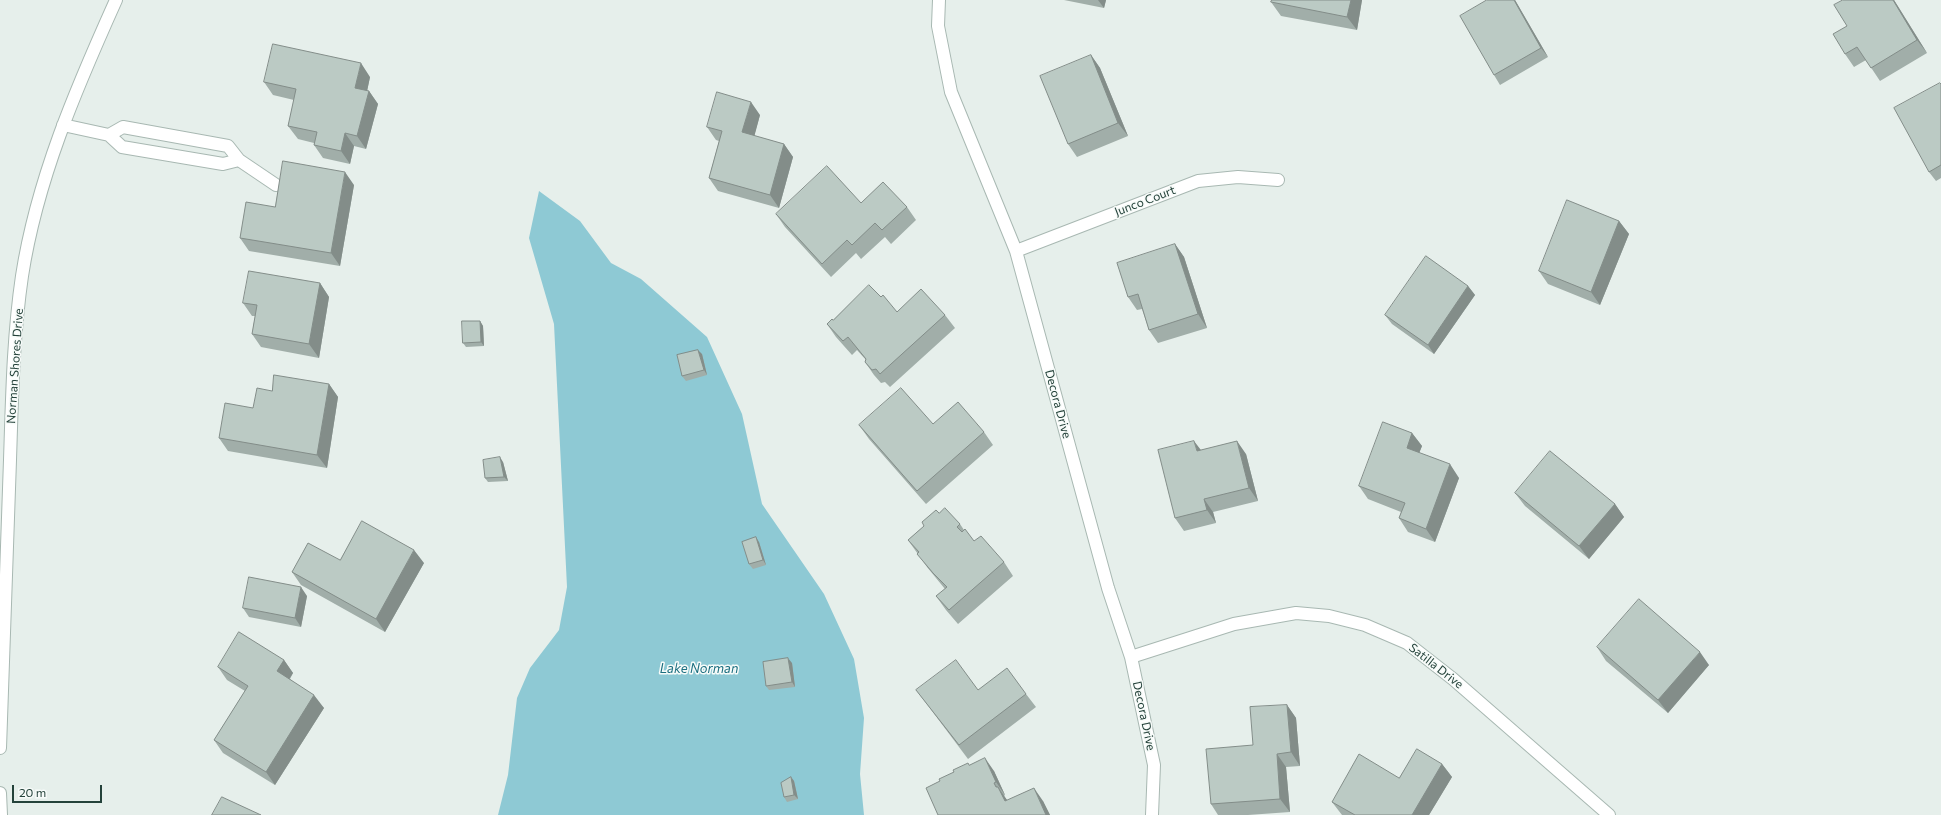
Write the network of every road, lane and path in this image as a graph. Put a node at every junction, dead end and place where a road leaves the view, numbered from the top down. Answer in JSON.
{"nodes":[{"id":1,"x":116,"y":0,"type":"edge"},
{"id":2,"x":939,"y":0,"type":"edge"},
{"id":3,"x":62,"y":125,"type":"junction"},
{"id":4,"x":109,"y":135,"type":"junction"},
{"id":5,"x":239,"y":160,"type":"junction"},
{"id":6,"x":1278,"y":180,"type":"dead end"},
{"id":7,"x":276,"y":185,"type":"dead end"},
{"id":8,"x":1016,"y":251,"type":"junction"},
{"id":9,"x":5,"y":458,"type":"edge"},
{"id":10,"x":1131,"y":657,"type":"junction"},
{"id":11,"x":0,"y":748,"type":"edge"},
{"id":12,"x":0,"y":793,"type":"edge"},
{"id":13,"x":1,"y":815,"type":"edge"},
{"id":14,"x":1152,"y":815,"type":"edge"},
{"id":15,"x":1609,"y":815,"type":"edge"}],
"edges":[{"from":1,"to":3,"type":"street","name":"Norman Shores Drive"},
{"from":2,"to":8,"type":"street","name":"Decora Drive"},
{"from":3,"to":4,"type":"street"},
{"from":3,"to":9,"type":"street","name":"Norman Shores Drive"},
{"from":4,"to":5,"type":"street"},
{"from":4,"to":5,"type":"street"},
{"from":5,"to":7,"type":"street"},
{"from":6,"to":8,"type":"street","name":"Junco Court"},
{"from":8,"to":10,"type":"street","name":"Decora Drive"},
{"from":9,"to":11,"type":"street","name":"Norman Shores Drive"},
{"from":10,"to":14,"type":"street","name":"Decora Drive"},
{"from":10,"to":15,"type":"street","name":"Satilla Drive"},
{"from":12,"to":13,"type":"street"}]}
